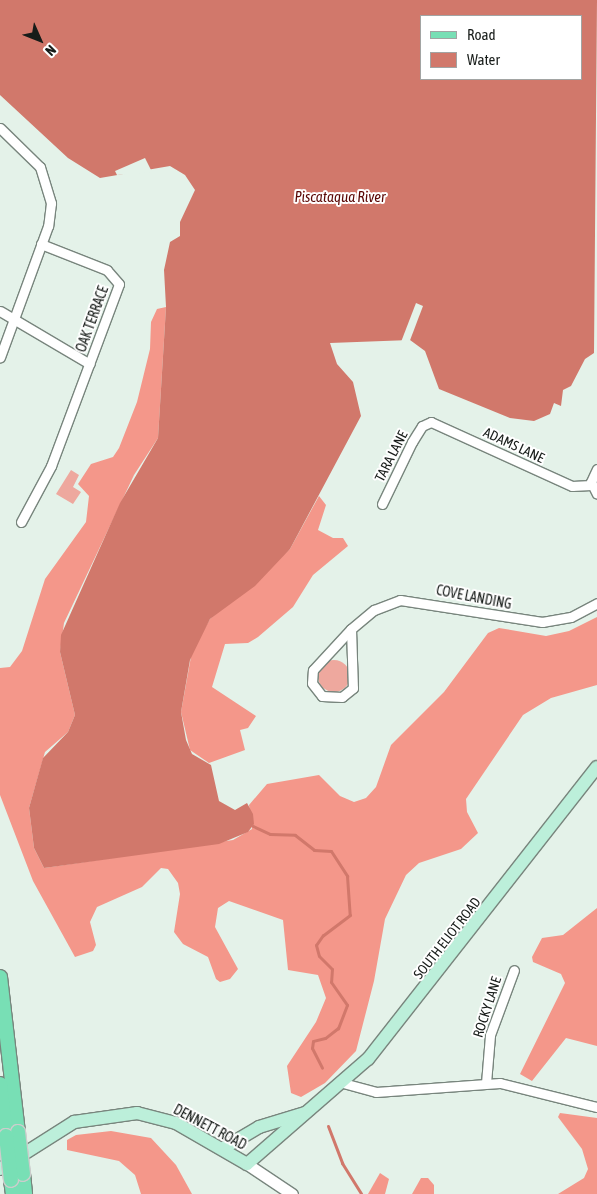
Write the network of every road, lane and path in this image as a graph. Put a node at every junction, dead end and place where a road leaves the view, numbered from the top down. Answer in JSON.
{"nodes":[{"id":1,"x":0,"y":128,"type":"edge"},
{"id":2,"x":42,"y":244,"type":"junction"},
{"id":3,"x":0,"y":311,"type":"edge"},
{"id":4,"x":14,"y":320,"type":"junction"},
{"id":5,"x":0,"y":357,"type":"edge"},
{"id":6,"x":90,"y":364,"type":"junction"},
{"id":7,"x":427,"y":423,"type":"joint"},
{"id":8,"x":597,"y":468,"type":"edge"},
{"id":9,"x":591,"y":485,"type":"junction"},
{"id":10,"x":597,"y":494,"type":"edge"},
{"id":11,"x":382,"y":504,"type":"dead end"},
{"id":12,"x":21,"y":522,"type":"dead end"},
{"id":13,"x":597,"y":603,"type":"edge"},
{"id":14,"x":351,"y":629,"type":"junction"},
{"id":15,"x":597,"y":767,"type":"edge"},
{"id":16,"x":514,"y":970,"type":"dead end"},
{"id":17,"x":0,"y":977,"type":"edge"},
{"id":18,"x":343,"y":1083,"type":"junction"},
{"id":19,"x":486,"y":1083,"type":"junction"},
{"id":20,"x":0,"y":1084,"type":"edge"},
{"id":21,"x":597,"y":1107,"type":"edge"},
{"id":22,"x":304,"y":1113,"type":"junction"},
{"id":23,"x":12,"y":1134,"type":"junction"},
{"id":24,"x":222,"y":1149,"type":"junction"},
{"id":25,"x":247,"y":1164,"type":"junction"},
{"id":26,"x":0,"y":1169,"type":"edge"},
{"id":27,"x":17,"y":1177,"type":"junction"},
{"id":28,"x":13,"y":1194,"type":"edge"},
{"id":29,"x":25,"y":1194,"type":"edge"},
{"id":30,"x":292,"y":1194,"type":"edge"}],
"edges":[{"from":1,"to":2,"type":"street"},
{"from":2,"to":4,"type":"street"},
{"from":2,"to":6,"type":"street","name":"OAK TERRACE"},
{"from":3,"to":4,"type":"street","name":"OAK TERRACE"},
{"from":4,"to":5,"type":"street"},
{"from":4,"to":6,"type":"street","name":"OAK TERRACE"},
{"from":6,"to":12,"type":"street","name":"OAK TERRACE"},
{"from":7,"to":9,"type":"street","name":"ADAMS LANE"},
{"from":7,"to":11,"type":"street","name":"TARA LANE"},
{"from":8,"to":9,"type":"street"},
{"from":9,"to":10,"type":"street"},
{"from":13,"to":14,"type":"street","name":"COVE LANDING"},
{"from":14,"to":14,"type":"street","name":"COVE LANDING"},
{"from":15,"to":18,"type":"main road","name":"SOUTH ELIOT ROAD"},
{"from":16,"to":19,"type":"street","name":"ROCKY LANE"},
{"from":17,"to":23,"type":"main road"},
{"from":18,"to":19,"type":"street"},
{"from":18,"to":22,"type":"main road","name":"SOUTH ELIOT ROAD"},
{"from":19,"to":21,"type":"street"},
{"from":20,"to":23,"type":"main road"},
{"from":22,"to":24,"type":"main road"},
{"from":22,"to":25,"type":"main road","name":"SOUTH ELIOT ROAD"},
{"from":23,"to":27,"type":"main road","bridge":true},
{"from":24,"to":25,"type":"main road","name":"DENNETT ROAD"},
{"from":24,"to":26,"type":"main road","name":"DENNETT ROAD"},
{"from":25,"to":30,"type":"street","name":"DENNETT ROAD"},
{"from":27,"to":28,"type":"main road"},
{"from":27,"to":29,"type":"main road"}]}
